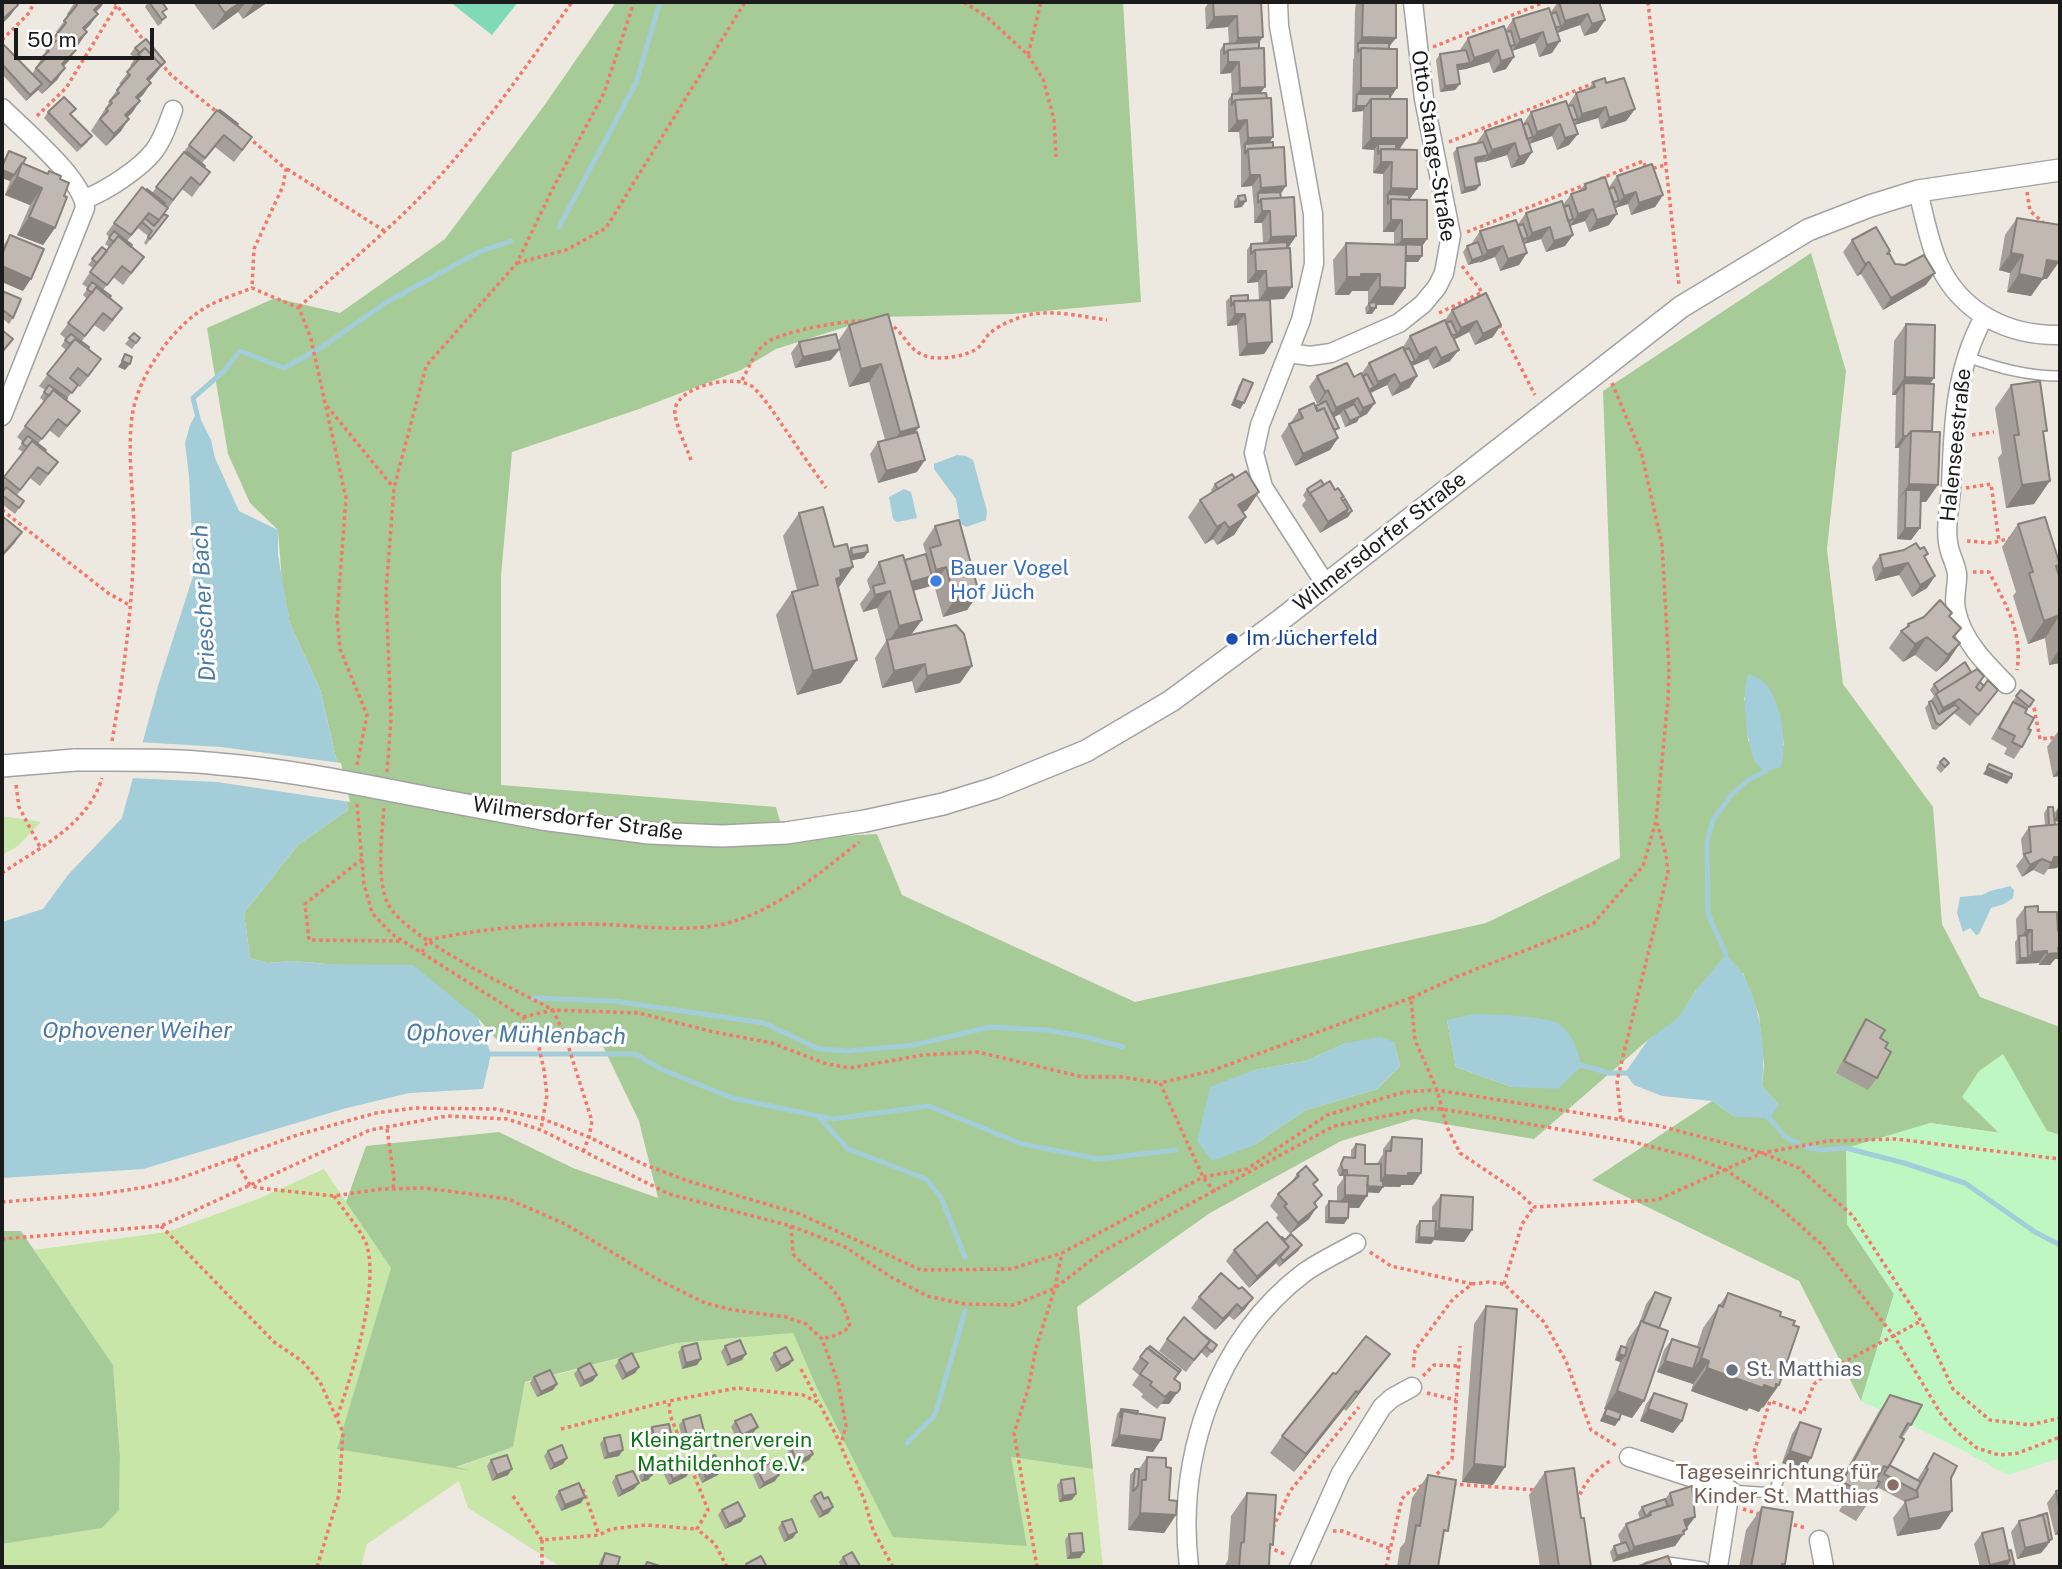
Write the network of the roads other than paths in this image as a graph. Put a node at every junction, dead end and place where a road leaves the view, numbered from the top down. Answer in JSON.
{"nodes":[{"id":1,"x":1278,"y":2,"type":"edge"},
{"id":2,"x":1413,"y":2,"type":"edge"},
{"id":3,"x":2,"y":108,"type":"edge"},
{"id":4,"x":173,"y":110,"type":"dead end"},
{"id":5,"x":2060,"y":170,"type":"edge"},
{"id":6,"x":1918,"y":191,"type":"junction"},
{"id":7,"x":85,"y":199,"type":"junction"},
{"id":8,"x":1983,"y":317,"type":"junction"},
{"id":9,"x":2060,"y":335,"type":"edge"},
{"id":10,"x":1289,"y":353,"type":"junction"},
{"id":11,"x":1965,"y":357,"type":"junction"},
{"id":12,"x":2060,"y":376,"type":"edge"},
{"id":13,"x":2,"y":416,"type":"edge"},
{"id":14,"x":1326,"y":585,"type":"junction"},
{"id":15,"x":2010,"y":687,"type":"road end"},
{"id":16,"x":7,"y":765,"type":"edge"},
{"id":17,"x":1356,"y":1243,"type":"road end"},
{"id":18,"x":1412,"y":1387,"type":"road end"},
{"id":19,"x":1629,"y":1457,"type":"road end"},
{"id":20,"x":1781,"y":1475,"type":"dead end"},
{"id":21,"x":1729,"y":1497,"type":"junction"},
{"id":22,"x":1819,"y":1540,"type":"road end"},
{"id":23,"x":1189,"y":1567,"type":"edge"},
{"id":24,"x":1299,"y":1567,"type":"edge"},
{"id":25,"x":1648,"y":1567,"type":"edge"},
{"id":26,"x":1703,"y":1567,"type":"edge"},
{"id":27,"x":1718,"y":1567,"type":"edge"},
{"id":28,"x":1824,"y":1567,"type":"edge"}],
"edges":[{"from":1,"to":10,"type":"street"},
{"from":2,"to":10,"type":"street","name":"Otto-Stange-Straße"},
{"from":3,"to":7,"type":"street"},
{"from":4,"to":7,"type":"street"},
{"from":5,"to":6,"type":"street","name":"Wilmersdorfer Straße"},
{"from":6,"to":8,"type":"street"},
{"from":6,"to":14,"type":"street","name":"Wilmersdorfer Straße"},
{"from":7,"to":13,"type":"street"},
{"from":8,"to":9,"type":"street"},
{"from":8,"to":11,"type":"street","name":"Halenseestraße"},
{"from":10,"to":14,"type":"street"},
{"from":11,"to":12,"type":"lane"},
{"from":11,"to":15,"type":"street","name":"Halenseestraße"},
{"from":14,"to":16,"type":"street","name":"Wilmersdorfer Straße","bridge":true},
{"from":17,"to":23,"type":"street"},
{"from":18,"to":24,"type":"street"},
{"from":19,"to":21,"type":"street"},
{"from":20,"to":21,"type":"lane"},
{"from":21,"to":27,"type":"street"},
{"from":22,"to":28,"type":"street"},
{"from":25,"to":26,"type":"lane"}]}
